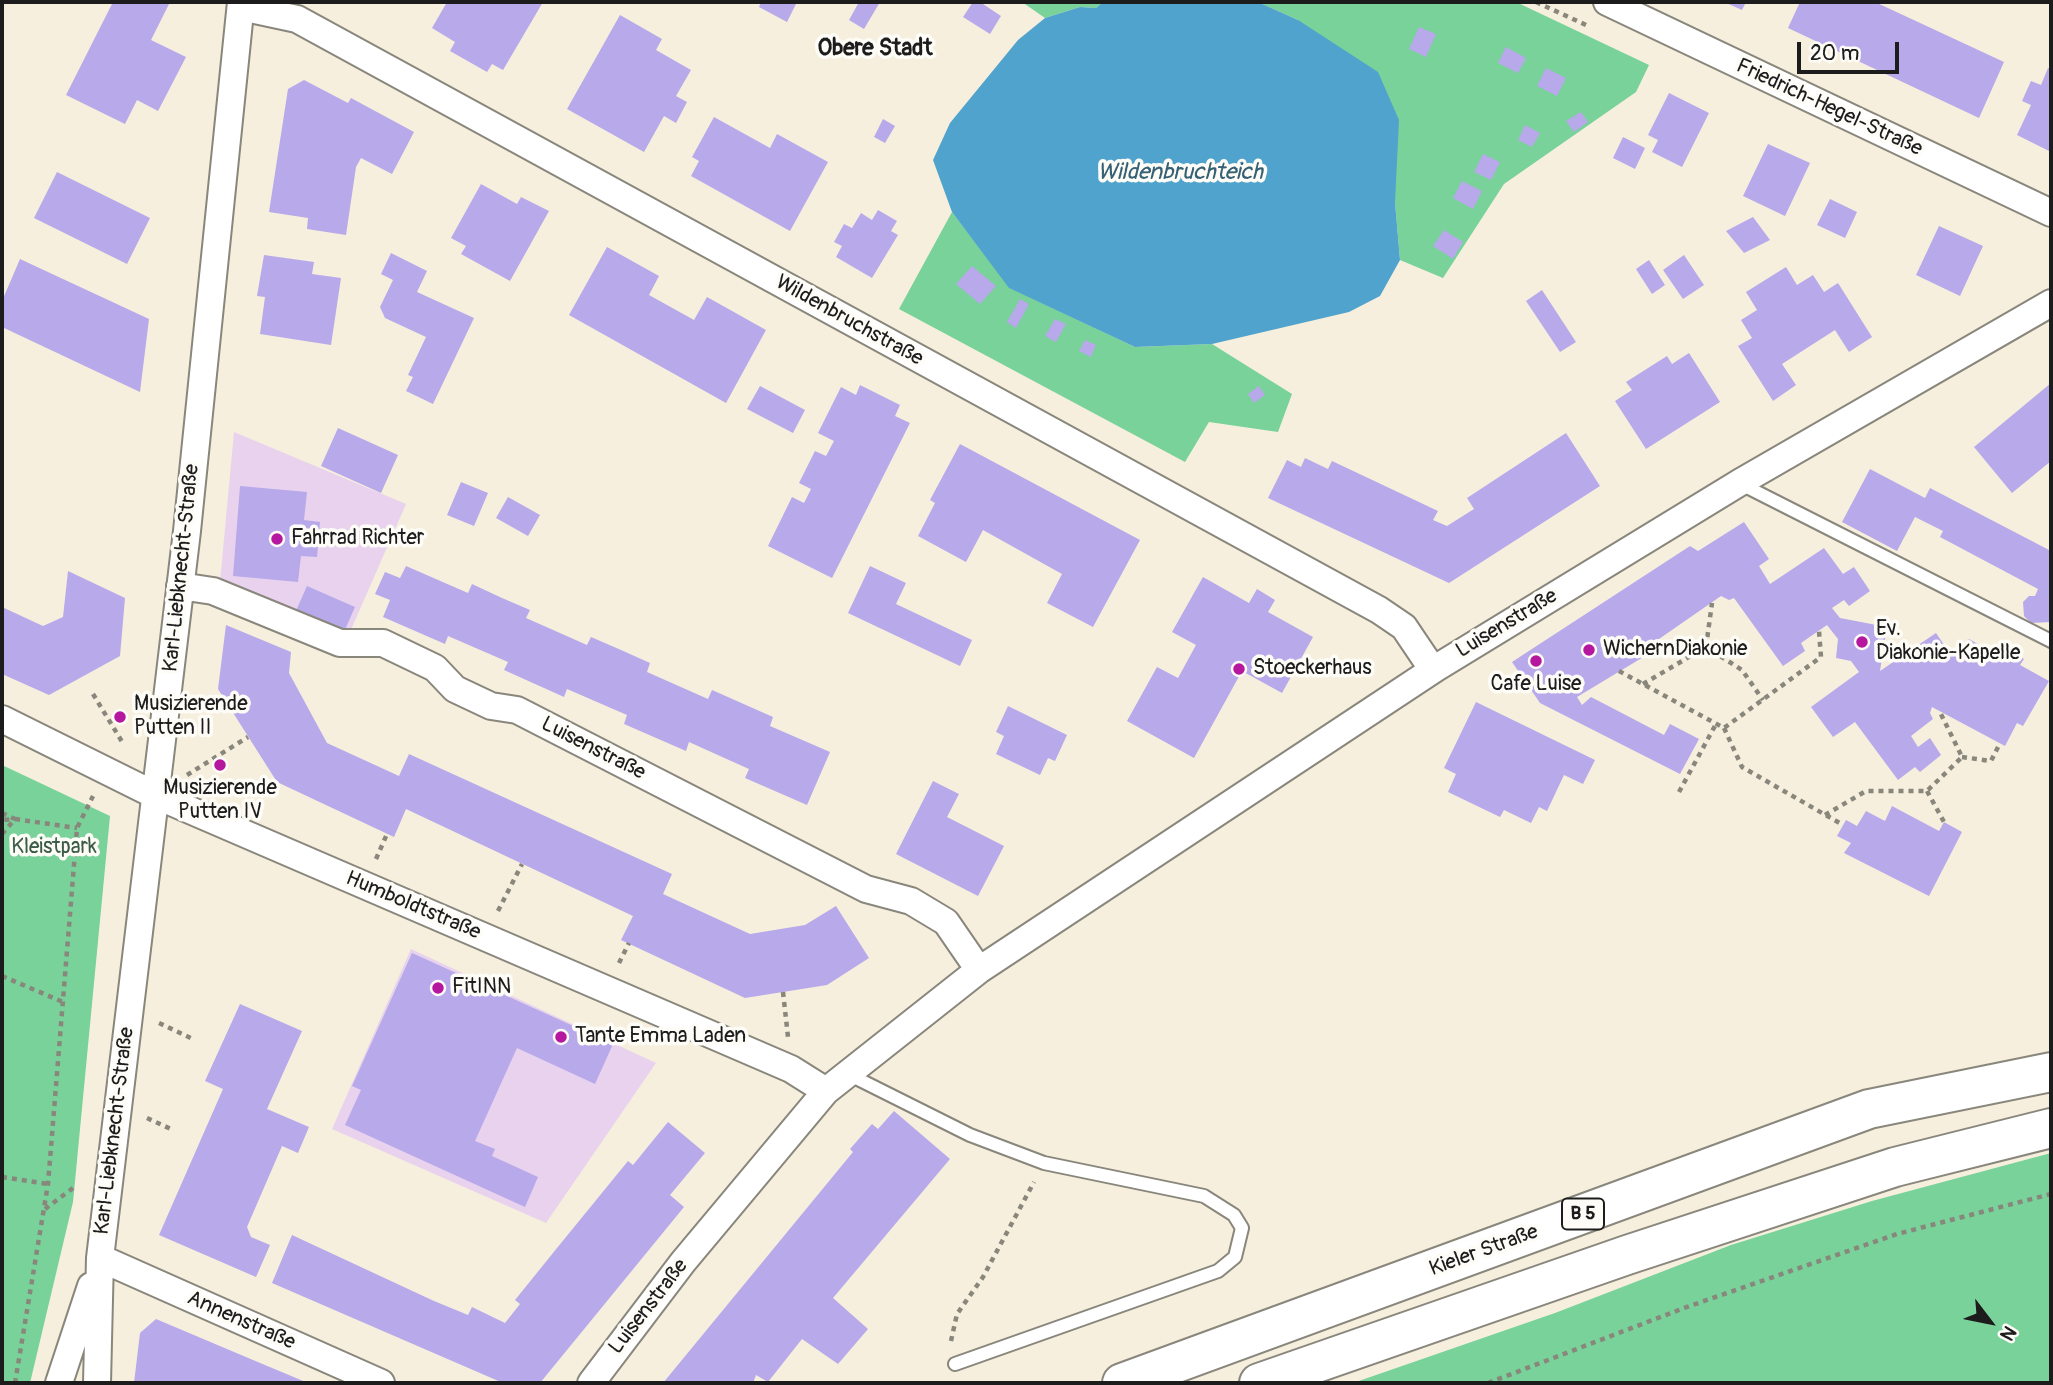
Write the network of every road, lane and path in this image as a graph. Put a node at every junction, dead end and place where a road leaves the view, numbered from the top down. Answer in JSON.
{"nodes":[{"id":1,"x":1608,"y":2,"type":"edge"},
{"id":2,"x":241,"y":4,"type":"edge"},
{"id":3,"x":2051,"y":214,"type":"edge"},
{"id":4,"x":2051,"y":303,"type":"edge"},
{"id":5,"x":1739,"y":483,"type":"junction"},
{"id":6,"x":180,"y":586,"type":"junction"},
{"id":7,"x":1712,"y":603,"type":"dead end"},
{"id":8,"x":1819,"y":631,"type":"dead end"},
{"id":9,"x":2051,"y":641,"type":"edge"},
{"id":10,"x":1706,"y":647,"type":"junction"},
{"id":11,"x":1433,"y":670,"type":"junction"},
{"id":12,"x":1619,"y":671,"type":"dead end"},
{"id":13,"x":1643,"y":684,"type":"junction"},
{"id":14,"x":1763,"y":700,"type":"junction"},
{"id":15,"x":1939,"y":710,"type":"dead end"},
{"id":16,"x":2,"y":719,"type":"edge"},
{"id":17,"x":1716,"y":724,"type":"junction"},
{"id":18,"x":1724,"y":729,"type":"junction"},
{"id":19,"x":248,"y":737,"type":"dead end"},
{"id":20,"x":2000,"y":743,"type":"dead end"},
{"id":21,"x":1962,"y":757,"type":"junction"},
{"id":22,"x":106,"y":770,"type":"junction"},
{"id":23,"x":1927,"y":791,"type":"junction"},
{"id":24,"x":1679,"y":792,"type":"dead end"},
{"id":25,"x":155,"y":795,"type":"junction"},
{"id":26,"x":2,"y":813,"type":"edge"},
{"id":27,"x":1825,"y":815,"type":"junction"},
{"id":28,"x":15,"y":819,"type":"junction"},
{"id":29,"x":2,"y":820,"type":"edge"},
{"id":30,"x":1944,"y":822,"type":"dead end"},
{"id":31,"x":1843,"y":825,"type":"dead end"},
{"id":32,"x":77,"y":828,"type":"junction"},
{"id":33,"x":2,"y":834,"type":"edge"},
{"id":34,"x":522,"y":864,"type":"dead end"},
{"id":35,"x":486,"y":937,"type":"junction"},
{"id":36,"x":979,"y":970,"type":"junction"},
{"id":37,"x":2,"y":976,"type":"edge"},
{"id":38,"x":783,"y":992,"type":"dead end"},
{"id":39,"x":63,"y":1002,"type":"junction"},
{"id":40,"x":130,"y":1009,"type":"junction"},
{"id":41,"x":195,"y":1040,"type":"dead end"},
{"id":42,"x":792,"y":1069,"type":"junction"},
{"id":43,"x":2051,"y":1072,"type":"edge"},
{"id":44,"x":848,"y":1074,"type":"junction"},
{"id":45,"x":826,"y":1091,"type":"junction"},
{"id":46,"x":2051,"y":1128,"type":"edge"},
{"id":47,"x":1044,"y":1163,"type":"junction"},
{"id":48,"x":3,"y":1179,"type":"edge"},
{"id":49,"x":48,"y":1184,"type":"junction"},
{"id":50,"x":2051,"y":1194,"type":"edge"},
{"id":51,"x":100,"y":1258,"type":"junction"},
{"id":52,"x":957,"y":1314,"type":"dead end"},
{"id":53,"x":955,"y":1364,"type":"dead end"},
{"id":54,"x":15,"y":1383,"type":"edge"},
{"id":55,"x":59,"y":1383,"type":"edge"},
{"id":56,"x":97,"y":1383,"type":"edge"},
{"id":57,"x":381,"y":1383,"type":"edge"},
{"id":58,"x":591,"y":1383,"type":"edge"},
{"id":59,"x":1122,"y":1383,"type":"edge"},
{"id":60,"x":1259,"y":1383,"type":"edge"},
{"id":61,"x":1488,"y":1383,"type":"edge"}],
"edges":[{"from":1,"to":3,"type":"street","name":"Friedrich-Hegel-Straße"},
{"from":2,"to":6,"type":"street","name":"Karl-Liebknecht-Straße"},
{"from":2,"to":11,"type":"street","name":"Wildenbruchstraße"},
{"from":4,"to":5,"type":"street","name":"Luisenstraße"},
{"from":5,"to":9,"type":"lane"},
{"from":5,"to":11,"type":"street","name":"Luisenstraße"},
{"from":6,"to":25,"type":"street","name":"Karl-Liebknecht-Straße"},
{"from":6,"to":36,"type":"street","name":"Luisenstraße"},
{"from":7,"to":10,"type":"path"},
{"from":8,"to":14,"type":"path"},
{"from":10,"to":13,"type":"path"},
{"from":10,"to":14,"type":"path"},
{"from":11,"to":36,"type":"street","name":"Luisenstraße"},
{"from":12,"to":13,"type":"path"},
{"from":13,"to":17,"type":"path"},
{"from":14,"to":18,"type":"path"},
{"from":15,"to":21,"type":"path"},
{"from":16,"to":22,"type":"street","name":"Humboldtstraße"},
{"from":17,"to":18,"type":"path"},
{"from":17,"to":24,"type":"path"},
{"from":18,"to":27,"type":"path"},
{"from":19,"to":25,"type":"path"},
{"from":20,"to":21,"type":"path"},
{"from":21,"to":23,"type":"path"},
{"from":22,"to":25,"type":"street","name":"Humboldtstraße"},
{"from":22,"to":32,"type":"path"},
{"from":23,"to":27,"type":"path"},
{"from":23,"to":30,"type":"path"},
{"from":25,"to":35,"type":"street","name":"Humboldtstraße"},
{"from":25,"to":40,"type":"street","name":"Karl-Liebknecht-Straße"},
{"from":26,"to":28,"type":"path"},
{"from":27,"to":31,"type":"path"},
{"from":28,"to":29,"type":"path"},
{"from":28,"to":32,"type":"path"},
{"from":28,"to":33,"type":"path"},
{"from":32,"to":39,"type":"path"},
{"from":34,"to":35,"type":"path"},
{"from":35,"to":42,"type":"street","name":"Humboldtstraße"},
{"from":36,"to":44,"type":"street","name":"Luisenstraße"},
{"from":37,"to":39,"type":"path"},
{"from":38,"to":42,"type":"path"},
{"from":39,"to":49,"type":"path"},
{"from":40,"to":41,"type":"path"},
{"from":40,"to":51,"type":"street","name":"Karl-Liebknecht-Straße"},
{"from":42,"to":45,"type":"street","name":"Humboldtstraße"},
{"from":43,"to":59,"type":"main road","name":"Kieler Straße","number":"B 5"},
{"from":44,"to":45,"type":"street","name":"Luisenstraße"},
{"from":44,"to":47,"type":"lane"},
{"from":45,"to":58,"type":"street","name":"Luisenstraße"},
{"from":46,"to":60,"type":"main road"},
{"from":47,"to":52,"type":"path"},
{"from":47,"to":53,"type":"lane"},
{"from":48,"to":49,"type":"path"},
{"from":49,"to":54,"type":"path"},
{"from":50,"to":61,"type":"path"},
{"from":51,"to":55,"type":"street","name":"Karl-Liebknecht-Straße"},
{"from":51,"to":56,"type":"street","name":"Karl-Liebknecht-Straße"},
{"from":51,"to":57,"type":"street","name":"Annenstraße"}]}
